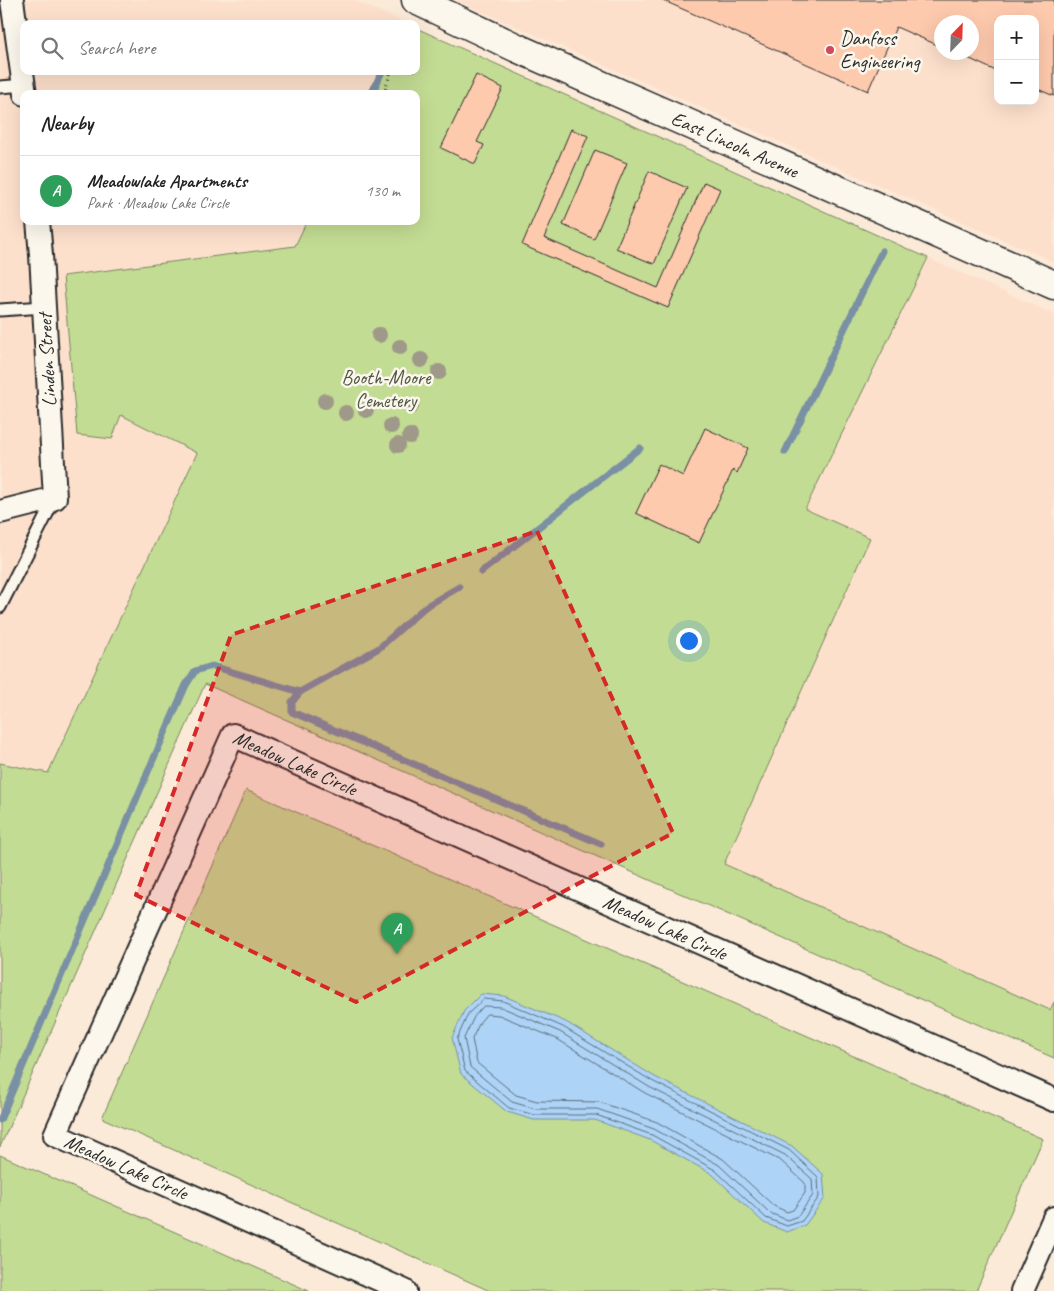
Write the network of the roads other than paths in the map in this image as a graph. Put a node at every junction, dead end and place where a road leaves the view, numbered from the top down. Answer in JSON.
{"nodes":[{"id":1,"x":12,"y":0,"type":"edge"},
{"id":2,"x":416,"y":0,"type":"edge"},
{"id":3,"x":20,"y":55,"type":"edge"},
{"id":4,"x":23,"y":75,"type":"edge"},
{"id":5,"x":0,"y":87,"type":"edge"},
{"id":6,"x":25,"y":90,"type":"edge"},
{"id":7,"x":38,"y":225,"type":"edge"},
{"id":8,"x":1054,"y":285,"type":"edge"},
{"id":9,"x":44,"y":307,"type":"junction"},
{"id":10,"x":0,"y":310,"type":"edge"},
{"id":11,"x":54,"y":498,"type":"junction"},
{"id":12,"x":0,"y":512,"type":"edge"},
{"id":13,"x":0,"y":608,"type":"edge"},
{"id":14,"x":1054,"y":1100,"type":"edge"},
{"id":15,"x":1054,"y":1218,"type":"edge"},
{"id":16,"x":362,"y":1282,"type":"edge"},
{"id":17,"x":405,"y":1291,"type":"edge"},
{"id":18,"x":1022,"y":1291,"type":"edge"}],
"edges":[{"from":1,"to":3,"type":"street"},
{"from":2,"to":8,"type":"street","name":"East Lincoln Avenue"},
{"from":4,"to":6,"type":"street"},
{"from":5,"to":6,"type":"lane"},
{"from":7,"to":9,"type":"street","name":"Linden Street"},
{"from":9,"to":10,"type":"lane"},
{"from":9,"to":11,"type":"street","name":"Linden Street"},
{"from":11,"to":12,"type":"street"},
{"from":11,"to":13,"type":"lane"},
{"from":14,"to":16,"type":"street","name":"Meadow Lake Circle"},
{"from":15,"to":18,"type":"street"},
{"from":16,"to":17,"type":"street","name":"Meadow Lake Circle"}]}
